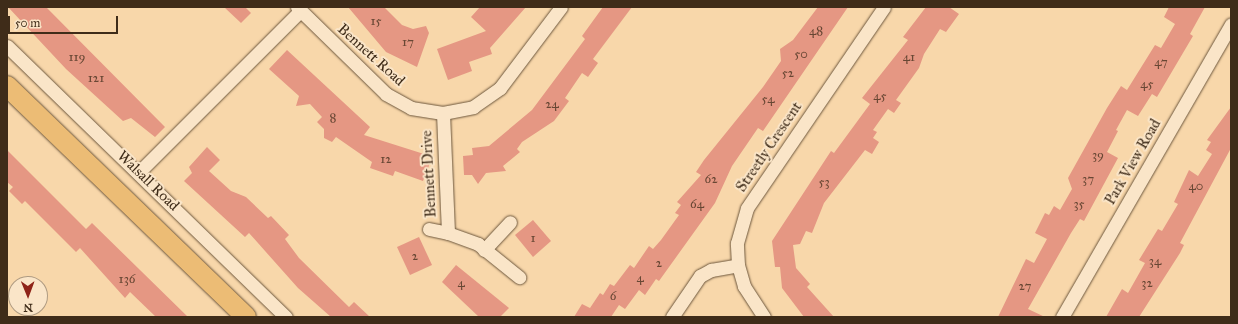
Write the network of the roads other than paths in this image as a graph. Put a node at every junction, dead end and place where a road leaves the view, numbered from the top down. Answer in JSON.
{"nodes":[{"id":1,"x":561,"y":7,"type":"edge"},
{"id":2,"x":884,"y":7,"type":"edge"},
{"id":3,"x":299,"y":9,"type":"edge"},
{"id":4,"x":1231,"y":24,"type":"edge"},
{"id":5,"x":7,"y":46,"type":"edge"},
{"id":6,"x":7,"y":86,"type":"edge"},
{"id":7,"x":443,"y":113,"type":"junction"},
{"id":8,"x":139,"y":172,"type":"junction"},
{"id":9,"x":510,"y":222,"type":"dead end"},
{"id":10,"x":429,"y":229,"type":"dead end"},
{"id":11,"x":448,"y":233,"type":"junction"},
{"id":12,"x":484,"y":250,"type":"junction"},
{"id":13,"x":738,"y":265,"type":"junction"},
{"id":14,"x":519,"y":277,"type":"dead end"},
{"id":15,"x":246,"y":317,"type":"edge"},
{"id":16,"x":286,"y":317,"type":"edge"},
{"id":17,"x":672,"y":317,"type":"edge"},
{"id":18,"x":764,"y":317,"type":"edge"},
{"id":19,"x":1062,"y":317,"type":"edge"}],
"edges":[{"from":1,"to":7,"type":"street","name":"Bennett Road"},
{"from":2,"to":13,"type":"street","name":"Streetly Crescent"},
{"from":3,"to":7,"type":"street","name":"Bennett Road"},
{"from":3,"to":8,"type":"street","name":"Bennett Road"},
{"from":4,"to":19,"type":"street","name":"Park View Road"},
{"from":5,"to":8,"type":"street","name":"Walsall Road"},
{"from":6,"to":15,"type":"main road","name":"Walsall Road"},
{"from":7,"to":11,"type":"street","name":"Bennett Drive"},
{"from":8,"to":16,"type":"street","name":"Walsall Road"},
{"from":9,"to":12,"type":"street"},
{"from":10,"to":11,"type":"street","name":"Bennett Drive"},
{"from":11,"to":12,"type":"street","name":"Bennett Drive"},
{"from":12,"to":14,"type":"street","name":"Bennett Drive"},
{"from":13,"to":17,"type":"street"},
{"from":13,"to":18,"type":"street","name":"Streetly Crescent"}]}
